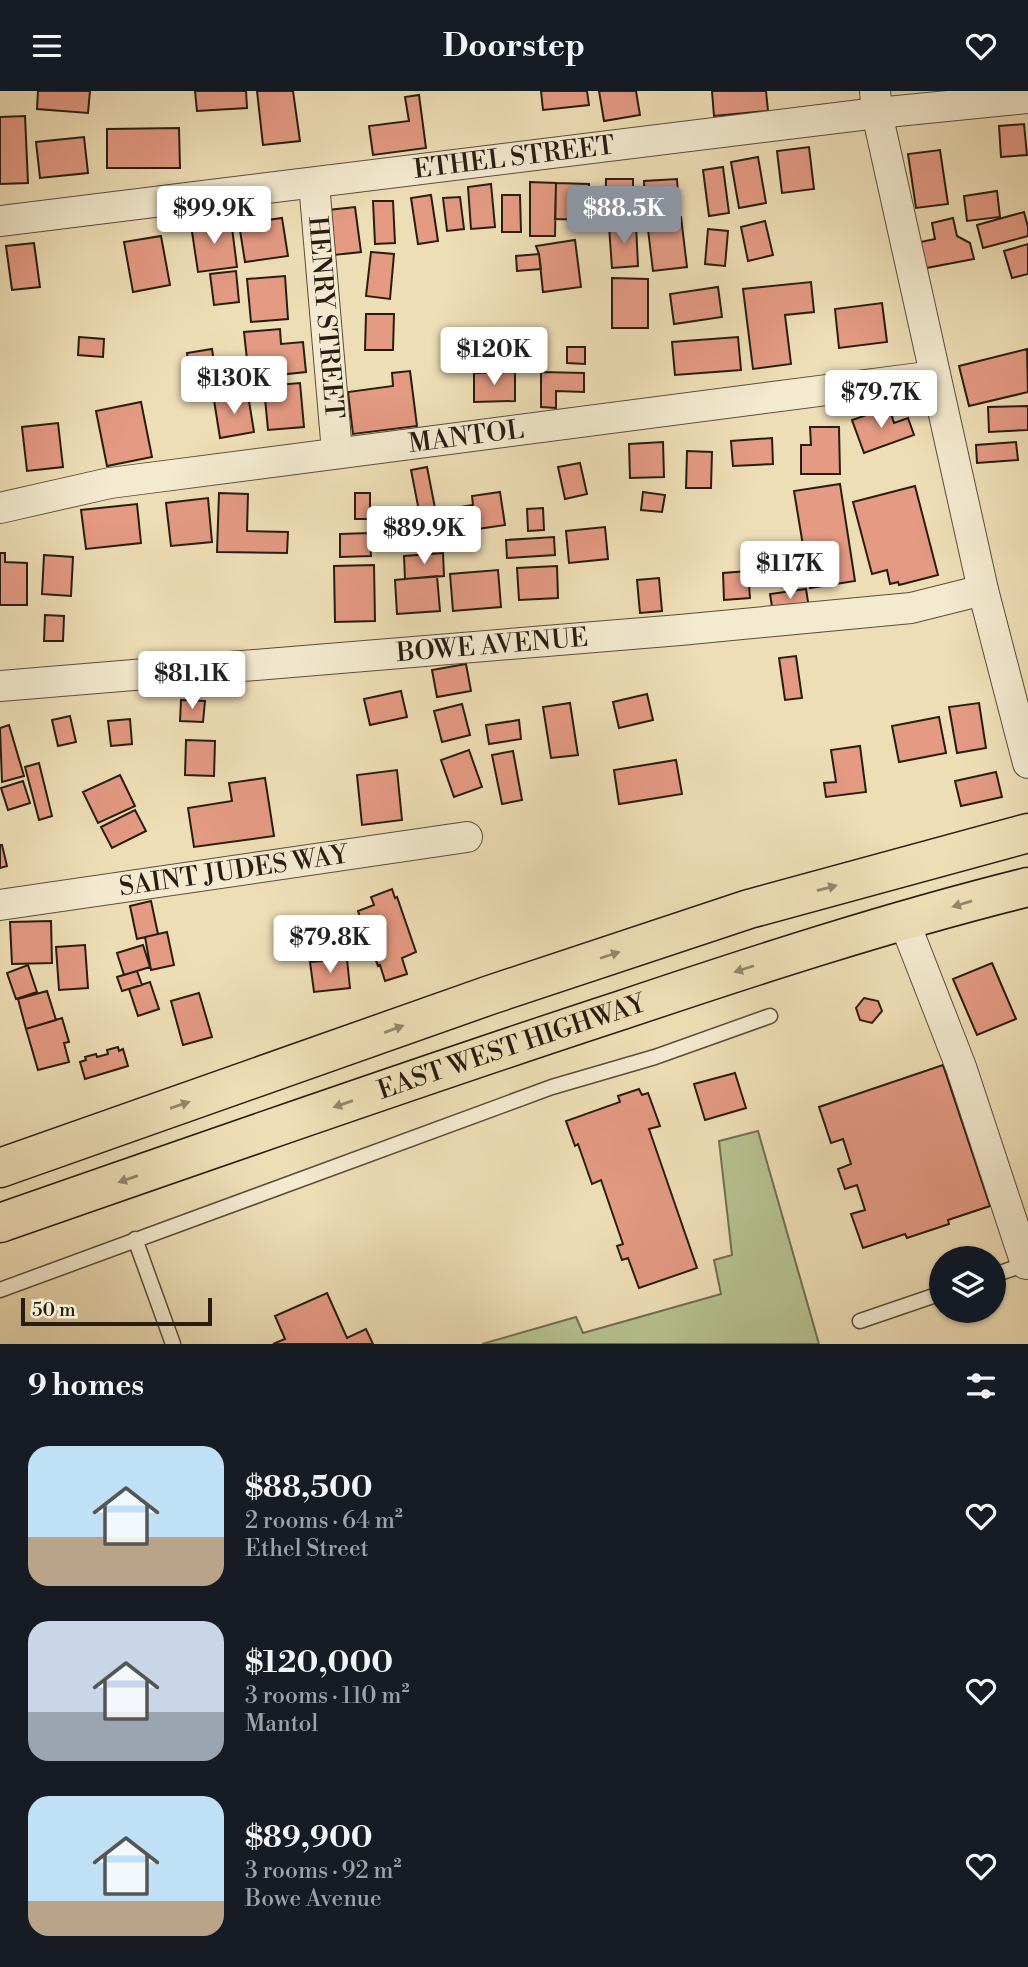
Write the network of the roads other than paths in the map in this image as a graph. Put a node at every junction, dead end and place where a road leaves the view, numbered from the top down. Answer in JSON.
{"nodes":[{"id":1,"x":1028,"y":98,"type":"edge"},
{"id":2,"x":876,"y":102,"type":"edge"},
{"id":3,"x":314,"y":183,"type":"junction"},
{"id":4,"x":0,"y":221,"type":"edge"},
{"id":5,"x":934,"y":376,"type":"junction"},
{"id":6,"x":337,"y":452,"type":"junction"},
{"id":7,"x":0,"y":508,"type":"edge"},
{"id":8,"x":983,"y":590,"type":"junction"},
{"id":9,"x":0,"y":685,"type":"edge"},
{"id":10,"x":1028,"y":763,"type":"edge"},
{"id":11,"x":1028,"y":833,"type":"edge"},
{"id":12,"x":467,"y":837,"type":"dead end"},
{"id":13,"x":1028,"y":887,"type":"edge"},
{"id":14,"x":0,"y":905,"type":"edge"},
{"id":15,"x":904,"y":921,"type":"junction"},
{"id":16,"x":770,"y":1016,"type":"dead end"},
{"id":17,"x":0,"y":1168,"type":"edge"},
{"id":18,"x":0,"y":1223,"type":"edge"},
{"id":19,"x":135,"y":1239,"type":"junction"},
{"id":20,"x":1027,"y":1264,"type":"edge"},
{"id":21,"x":1006,"y":1271,"type":"edge"},
{"id":22,"x":0,"y":1290,"type":"edge"},
{"id":23,"x":929,"y":1297,"type":"edge"},
{"id":24,"x":860,"y":1321,"type":"dead end"},
{"id":25,"x":173,"y":1344,"type":"edge"}],
"edges":[{"from":1,"to":2,"type":"street","name":"ETHEL STREET"},
{"from":2,"to":3,"type":"street","name":"ETHEL STREET"},
{"from":2,"to":5,"type":"street"},
{"from":3,"to":4,"type":"street","name":"ETHEL STREET"},
{"from":3,"to":6,"type":"street","name":"HENRY STREET"},
{"from":5,"to":6,"type":"street","name":"MANTOL"},
{"from":5,"to":8,"type":"street"},
{"from":6,"to":7,"type":"street","name":"MANTOL"},
{"from":8,"to":9,"type":"street","name":"BOWE AVENUE"},
{"from":8,"to":10,"type":"street"},
{"from":17,"to":11,"type":"highway","name":"EAST WEST HIGHWAY","one_way":true},
{"from":12,"to":14,"type":"street","name":"SAINT JUDES WAY"},
{"from":13,"to":15,"type":"highway","name":"EAST WEST HIGHWAY","one_way":true},
{"from":15,"to":18,"type":"highway","name":"EAST WEST HIGHWAY","one_way":true},
{"from":15,"to":20,"type":"street"},
{"from":16,"to":19,"type":"lane"},
{"from":19,"to":22,"type":"lane"},
{"from":19,"to":25,"type":"lane"},
{"from":20,"to":21,"type":"lane"},
{"from":23,"to":24,"type":"lane"}]}
